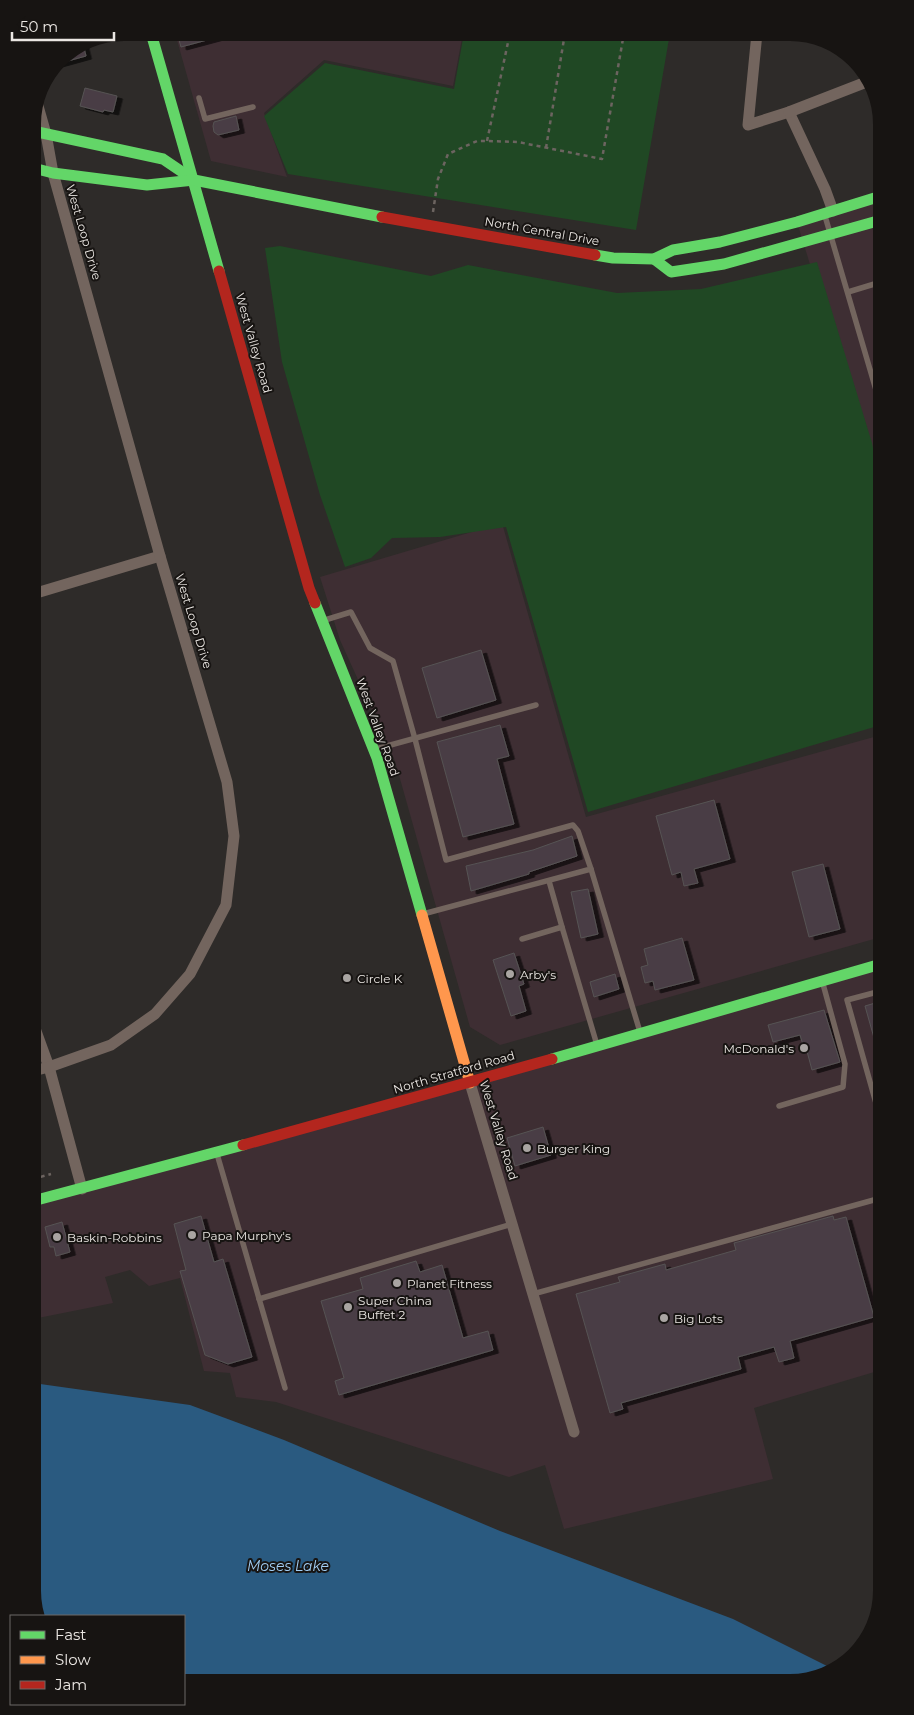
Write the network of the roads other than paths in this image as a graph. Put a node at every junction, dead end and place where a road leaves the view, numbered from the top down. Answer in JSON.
{"nodes":[{"id":1,"x":154,"y":41,"type":"edge"},
{"id":2,"x":756,"y":41,"type":"edge"},
{"id":3,"x":863,"y":84,"type":"edge"},
{"id":4,"x":199,"y":98,"type":"dead end"},
{"id":5,"x":253,"y":107,"type":"dead end"},
{"id":6,"x":789,"y":112,"type":"junction"},
{"id":7,"x":41,"y":117,"type":"edge"},
{"id":8,"x":41,"y":133,"type":"edge"},
{"id":9,"x":46,"y":134,"type":"junction"},
{"id":10,"x":41,"y":170,"type":"edge"},
{"id":11,"x":53,"y":173,"type":"junction"},
{"id":12,"x":194,"y":180,"type":"junction"},
{"id":13,"x":873,"y":199,"type":"edge"},
{"id":14,"x":829,"y":212,"type":"junction"},
{"id":15,"x":873,"y":222,"type":"edge"},
{"id":16,"x":831,"y":234,"type":"junction"},
{"id":17,"x":654,"y":259,"type":"junction"},
{"id":18,"x":873,"y":285,"type":"edge"},
{"id":19,"x":848,"y":292,"type":"junction"},
{"id":20,"x":873,"y":377,"type":"edge"},
{"id":21,"x":160,"y":556,"type":"junction"},
{"id":22,"x":41,"y":592,"type":"edge"},
{"id":23,"x":322,"y":621,"type":"junction"},
{"id":24,"x":536,"y":706,"type":"dead end"},
{"id":25,"x":415,"y":739,"type":"junction"},
{"id":26,"x":374,"y":750,"type":"junction"},
{"id":27,"x":591,"y":869,"type":"junction"},
{"id":28,"x":549,"y":881,"type":"junction"},
{"id":29,"x":421,"y":914,"type":"junction"},
{"id":30,"x":562,"y":927,"type":"junction"},
{"id":31,"x":522,"y":939,"type":"dead end"},
{"id":32,"x":873,"y":967,"type":"edge"},
{"id":33,"x":822,"y":981,"type":"junction"},
{"id":34,"x":873,"y":993,"type":"edge"},
{"id":35,"x":640,"y":1034,"type":"junction"},
{"id":36,"x":41,"y":1045,"type":"edge"},
{"id":37,"x":597,"y":1046,"type":"junction"},
{"id":38,"x":49,"y":1067,"type":"junction"},
{"id":39,"x":41,"y":1069,"type":"edge"},
{"id":40,"x":470,"y":1083,"type":"junction"},
{"id":41,"x":873,"y":1091,"type":"edge"},
{"id":42,"x":779,"y":1106,"type":"dead end"},
{"id":43,"x":217,"y":1152,"type":"junction"},
{"id":44,"x":82,"y":1189,"type":"junction"},
{"id":45,"x":41,"y":1199,"type":"edge"},
{"id":46,"x":873,"y":1200,"type":"edge"},
{"id":47,"x":512,"y":1224,"type":"junction"},
{"id":48,"x":533,"y":1294,"type":"junction"},
{"id":49,"x":259,"y":1299,"type":"junction"},
{"id":50,"x":285,"y":1388,"type":"dead end"},
{"id":51,"x":574,"y":1432,"type":"dead end"}],
"edges":[{"from":1,"to":12,"type":"main road","name":"West Valley Road"},
{"from":2,"to":6,"type":"street"},
{"from":3,"to":6,"type":"street"},
{"from":4,"to":5,"type":"lane"},
{"from":6,"to":14,"type":"street"},
{"from":7,"to":9,"type":"street","name":"West Loop Drive"},
{"from":8,"to":9,"type":"main road","name":"North Central Drive"},
{"from":9,"to":11,"type":"street","name":"West Loop Drive"},
{"from":9,"to":12,"type":"main road","name":"North Central Drive"},
{"from":10,"to":11,"type":"main road","name":"North Central Drive"},
{"from":11,"to":12,"type":"main road","name":"North Central Drive"},
{"from":11,"to":21,"type":"street","name":"West Loop Drive"},
{"from":12,"to":17,"type":"main road","name":"North Central Drive"},
{"from":12,"to":23,"type":"main road","name":"West Valley Road"},
{"from":13,"to":14,"type":"main road","name":"North Central Drive"},
{"from":14,"to":16,"type":"lane"},
{"from":14,"to":17,"type":"main road","name":"North Central Drive"},
{"from":15,"to":16,"type":"main road"},
{"from":16,"to":17,"type":"main road"},
{"from":16,"to":19,"type":"lane"},
{"from":18,"to":19,"type":"lane"},
{"from":19,"to":20,"type":"lane"},
{"from":21,"to":22,"type":"street"},
{"from":21,"to":38,"type":"street","name":"West Loop Drive"},
{"from":23,"to":25,"type":"lane"},
{"from":23,"to":26,"type":"main road","name":"West Valley Road"},
{"from":24,"to":25,"type":"lane"},
{"from":25,"to":26,"type":"lane"},
{"from":25,"to":27,"type":"lane"},
{"from":26,"to":29,"type":"main road","name":"West Valley Road"},
{"from":27,"to":28,"type":"lane"},
{"from":27,"to":35,"type":"lane"},
{"from":28,"to":29,"type":"lane"},
{"from":28,"to":30,"type":"lane"},
{"from":29,"to":40,"type":"main road","name":"West Valley Road"},
{"from":30,"to":31,"type":"lane"},
{"from":30,"to":37,"type":"lane"},
{"from":32,"to":33,"type":"main road","name":"North Stratford Road"},
{"from":33,"to":35,"type":"main road","name":"North Stratford Road"},
{"from":33,"to":42,"type":"lane"},
{"from":34,"to":41,"type":"lane"},
{"from":35,"to":37,"type":"main road","name":"North Stratford Road"},
{"from":36,"to":38,"type":"street"},
{"from":37,"to":40,"type":"main road","name":"North Stratford Road"},
{"from":38,"to":39,"type":"street","name":"West Loop Drive"},
{"from":38,"to":44,"type":"street"},
{"from":40,"to":43,"type":"main road","name":"North Stratford Road"},
{"from":40,"to":47,"type":"street","name":"West Valley Road"},
{"from":43,"to":44,"type":"main road","name":"North Stratford Road"},
{"from":43,"to":49,"type":"lane"},
{"from":44,"to":45,"type":"main road","name":"North Stratford Road"},
{"from":46,"to":48,"type":"lane"},
{"from":47,"to":48,"type":"street","name":"West Valley Road"},
{"from":47,"to":49,"type":"lane"},
{"from":48,"to":51,"type":"street","name":"West Valley Road"},
{"from":49,"to":50,"type":"lane"}]}
